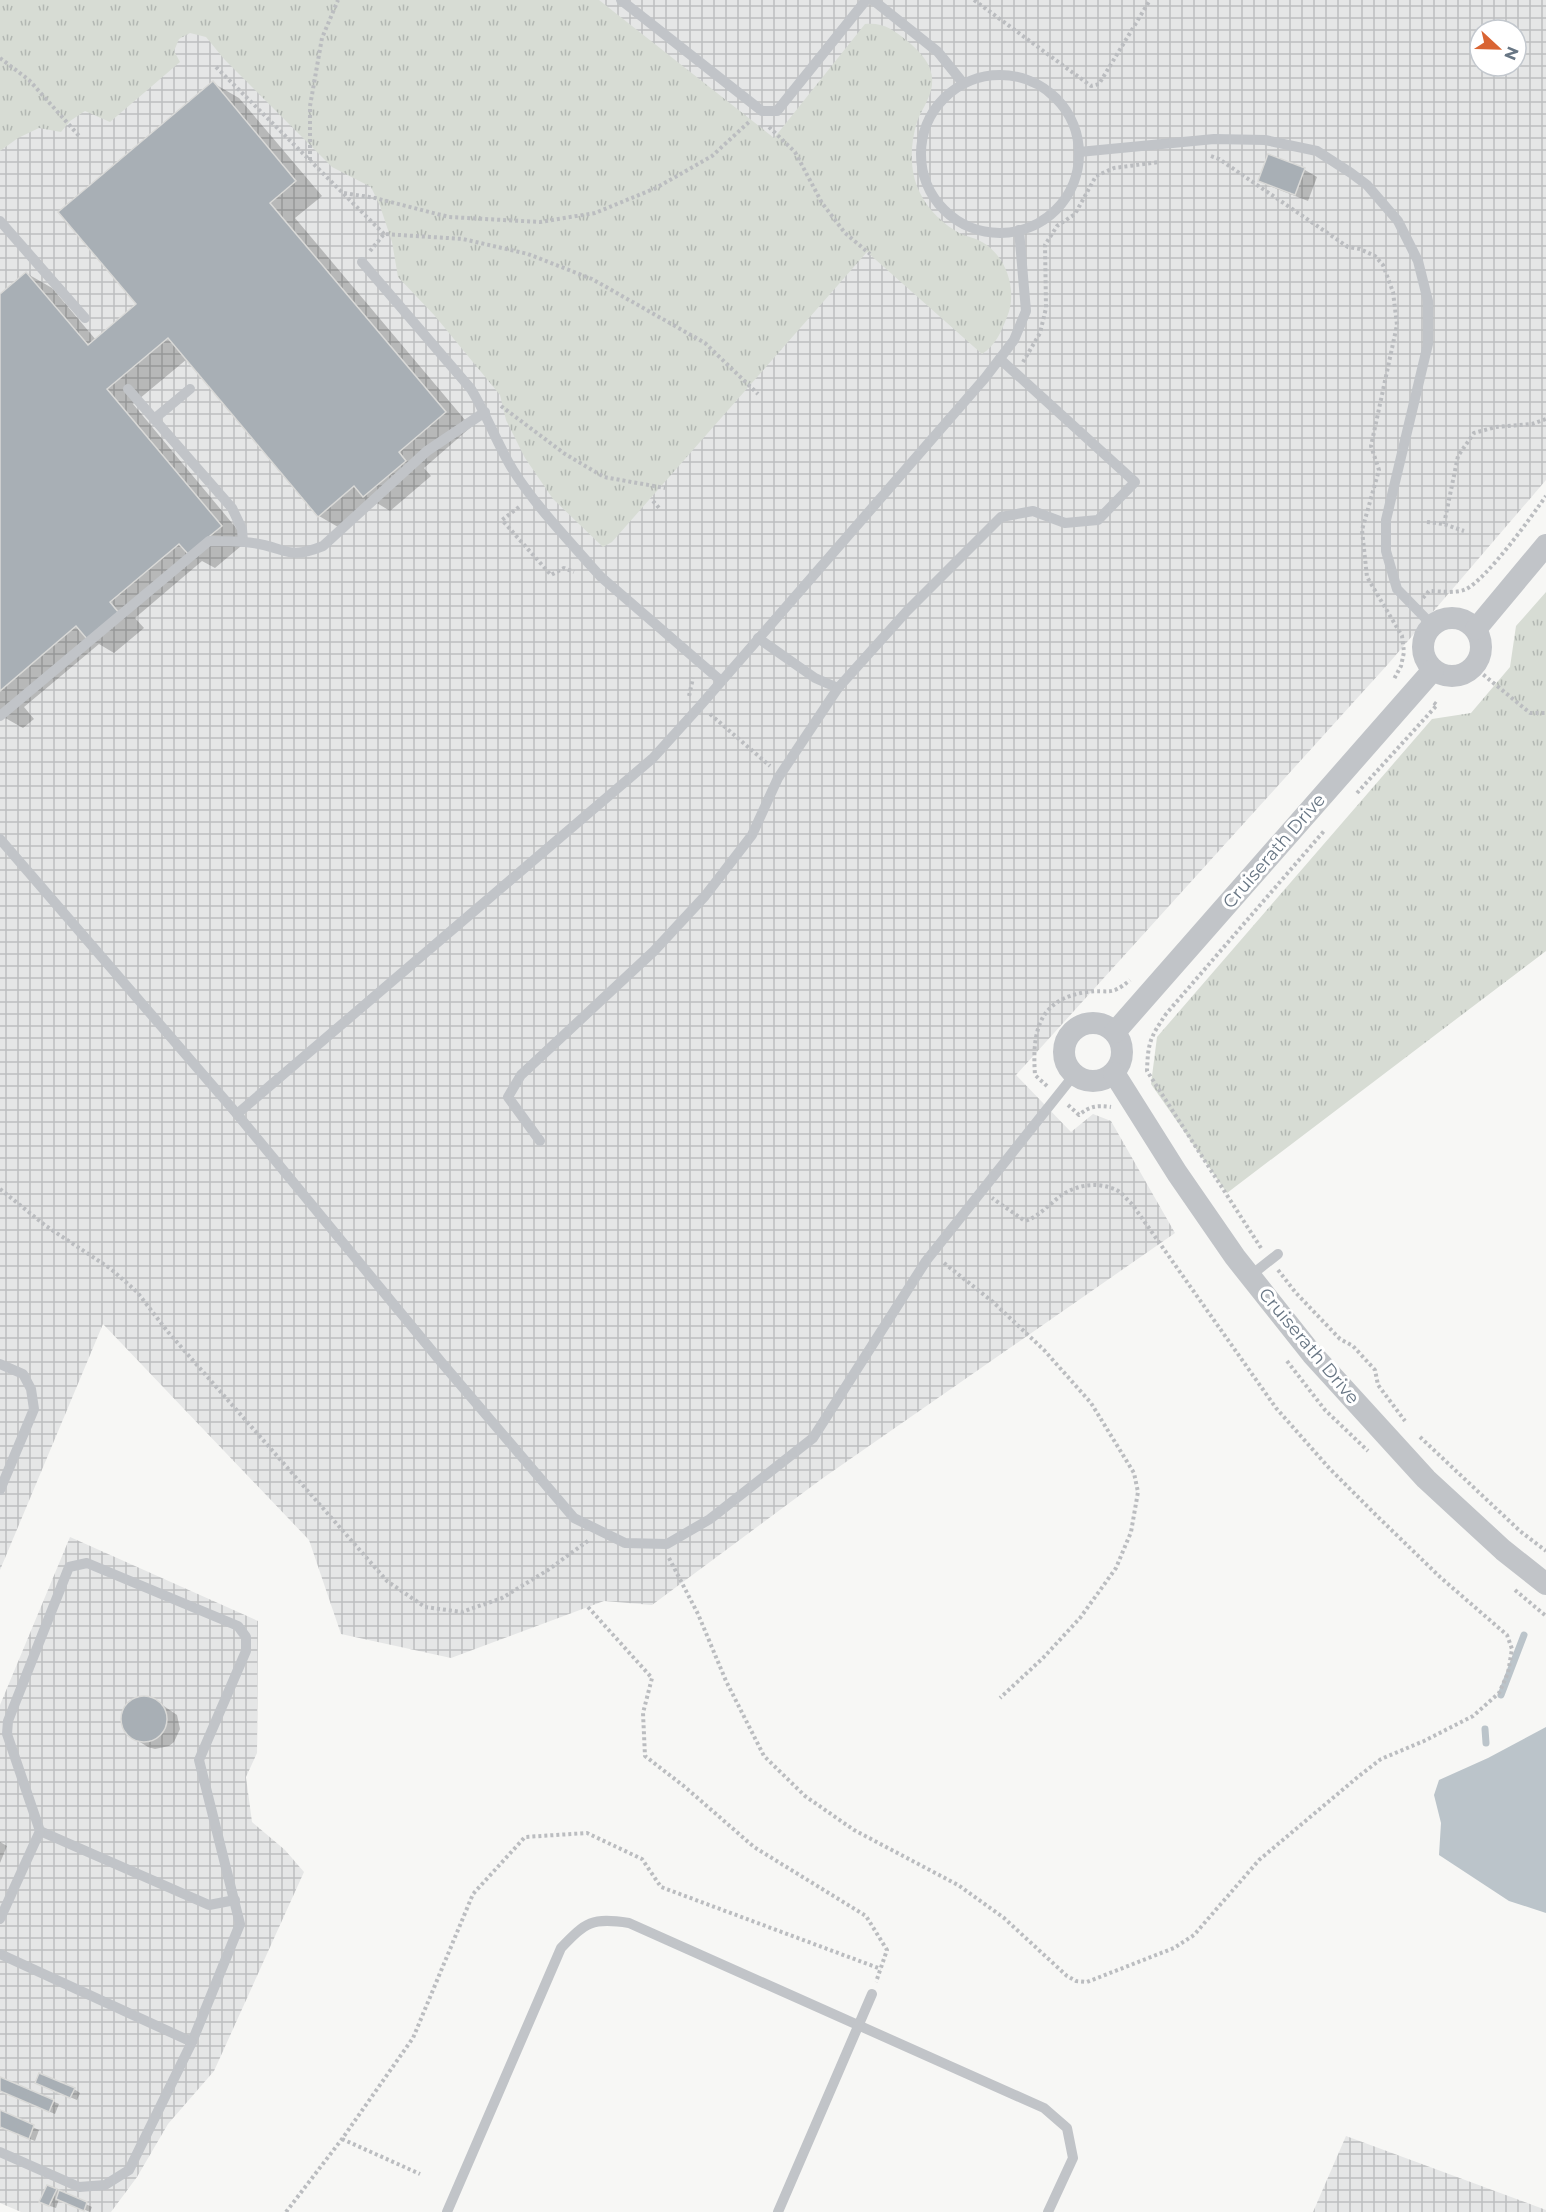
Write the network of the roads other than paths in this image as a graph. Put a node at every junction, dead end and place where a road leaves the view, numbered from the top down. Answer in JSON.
{"nodes":[{"id":1,"x":621,"y":0,"type":"edge"},
{"id":2,"x":866,"y":0,"type":"edge"},
{"id":3,"x":873,"y":0,"type":"edge"},
{"id":4,"x":963,"y":83,"type":"junction"},
{"id":5,"x":1079,"y":152,"type":"junction"},
{"id":6,"x":0,"y":221,"type":"edge"},
{"id":7,"x":1019,"y":230,"type":"junction"},
{"id":8,"x":362,"y":262,"type":"road end"},
{"id":9,"x":85,"y":318,"type":"dead end"},
{"id":10,"x":1000,"y":359,"type":"junction"},
{"id":11,"x":128,"y":389,"type":"dead end"},
{"id":12,"x":190,"y":389,"type":"dead end"},
{"id":13,"x":485,"y":412,"type":"junction"},
{"id":14,"x":154,"y":419,"type":"junction"},
{"id":15,"x":243,"y":542,"type":"junction"},
{"id":16,"x":1546,"y":545,"type":"edge"},
{"id":17,"x":1432,"y":625,"type":"junction"},
{"id":18,"x":1476,"y":629,"type":"junction"},
{"id":19,"x":758,"y":638,"type":"junction"},
{"id":20,"x":1433,"y":670,"type":"junction"},
{"id":21,"x":720,"y":680,"type":"junction"},
{"id":22,"x":838,"y":688,"type":"junction"},
{"id":23,"x":0,"y":716,"type":"edge"},
{"id":24,"x":0,"y":839,"type":"edge"},
{"id":25,"x":1114,"y":1032,"type":"junction"},
{"id":26,"x":1114,"y":1073,"type":"junction"},
{"id":27,"x":1074,"y":1075,"type":"junction"},
{"id":28,"x":237,"y":1114,"type":"junction"},
{"id":29,"x":540,"y":1142,"type":"dead end"},
{"id":30,"x":1278,"y":1254,"type":"dead end"},
{"id":31,"x":1250,"y":1276,"type":"junction"},
{"id":32,"x":0,"y":1364,"type":"edge"},
{"id":33,"x":0,"y":1490,"type":"edge"},
{"id":34,"x":1546,"y":1584,"type":"edge"},
{"id":35,"x":40,"y":1831,"type":"junction"},
{"id":36,"x":235,"y":1900,"type":"junction"},
{"id":37,"x":0,"y":1919,"type":"edge"},
{"id":38,"x":0,"y":1954,"type":"edge"},
{"id":39,"x":872,"y":1994,"type":"road end"},
{"id":40,"x":860,"y":2025,"type":"junction"},
{"id":41,"x":192,"y":2042,"type":"junction"},
{"id":42,"x":0,"y":2152,"type":"edge"},
{"id":43,"x":447,"y":2212,"type":"edge"},
{"id":44,"x":778,"y":2212,"type":"edge"},
{"id":45,"x":1048,"y":2212,"type":"edge"}],
"edges":[{"from":1,"to":2,"type":"lane"},
{"from":3,"to":4,"type":"lane"},
{"from":4,"to":5,"type":"lane"},
{"from":4,"to":7,"type":"lane"},
{"from":5,"to":7,"type":"lane"},
{"from":5,"to":17,"type":"lane"},
{"from":6,"to":9,"type":"lane"},
{"from":7,"to":10,"type":"lane"},
{"from":8,"to":13,"type":"lane"},
{"from":10,"to":19,"type":"lane"},
{"from":10,"to":22,"type":"lane"},
{"from":11,"to":14,"type":"lane"},
{"from":12,"to":14,"type":"lane"},
{"from":13,"to":15,"type":"lane"},
{"from":13,"to":21,"type":"lane"},
{"from":14,"to":15,"type":"lane"},
{"from":15,"to":23,"type":"lane"},
{"from":16,"to":18,"type":"street"},
{"from":17,"to":18,"type":"street"},
{"from":17,"to":20,"type":"street"},
{"from":18,"to":20,"type":"street"},
{"from":19,"to":21,"type":"lane"},
{"from":19,"to":22,"type":"lane"},
{"from":20,"to":25,"type":"street","name":"Cruiserath Drive"},
{"from":21,"to":28,"type":"lane"},
{"from":22,"to":29,"type":"lane"},
{"from":24,"to":28,"type":"lane"},
{"from":25,"to":26,"type":"street"},
{"from":25,"to":27,"type":"street"},
{"from":26,"to":27,"type":"street"},
{"from":26,"to":31,"type":"street","name":"Cruiserath Drive"},
{"from":27,"to":28,"type":"lane"},
{"from":30,"to":31,"type":"lane"},
{"from":31,"to":34,"type":"street","name":"Cruiserath Drive"},
{"from":32,"to":33,"type":"lane"},
{"from":35,"to":36,"type":"lane"},
{"from":35,"to":36,"type":"lane"},
{"from":35,"to":37,"type":"lane"},
{"from":36,"to":41,"type":"lane"},
{"from":38,"to":41,"type":"lane"},
{"from":39,"to":40,"type":"lane"},
{"from":40,"to":43,"type":"lane"},
{"from":40,"to":44,"type":"lane"},
{"from":40,"to":45,"type":"lane"},
{"from":41,"to":42,"type":"lane"}]}
